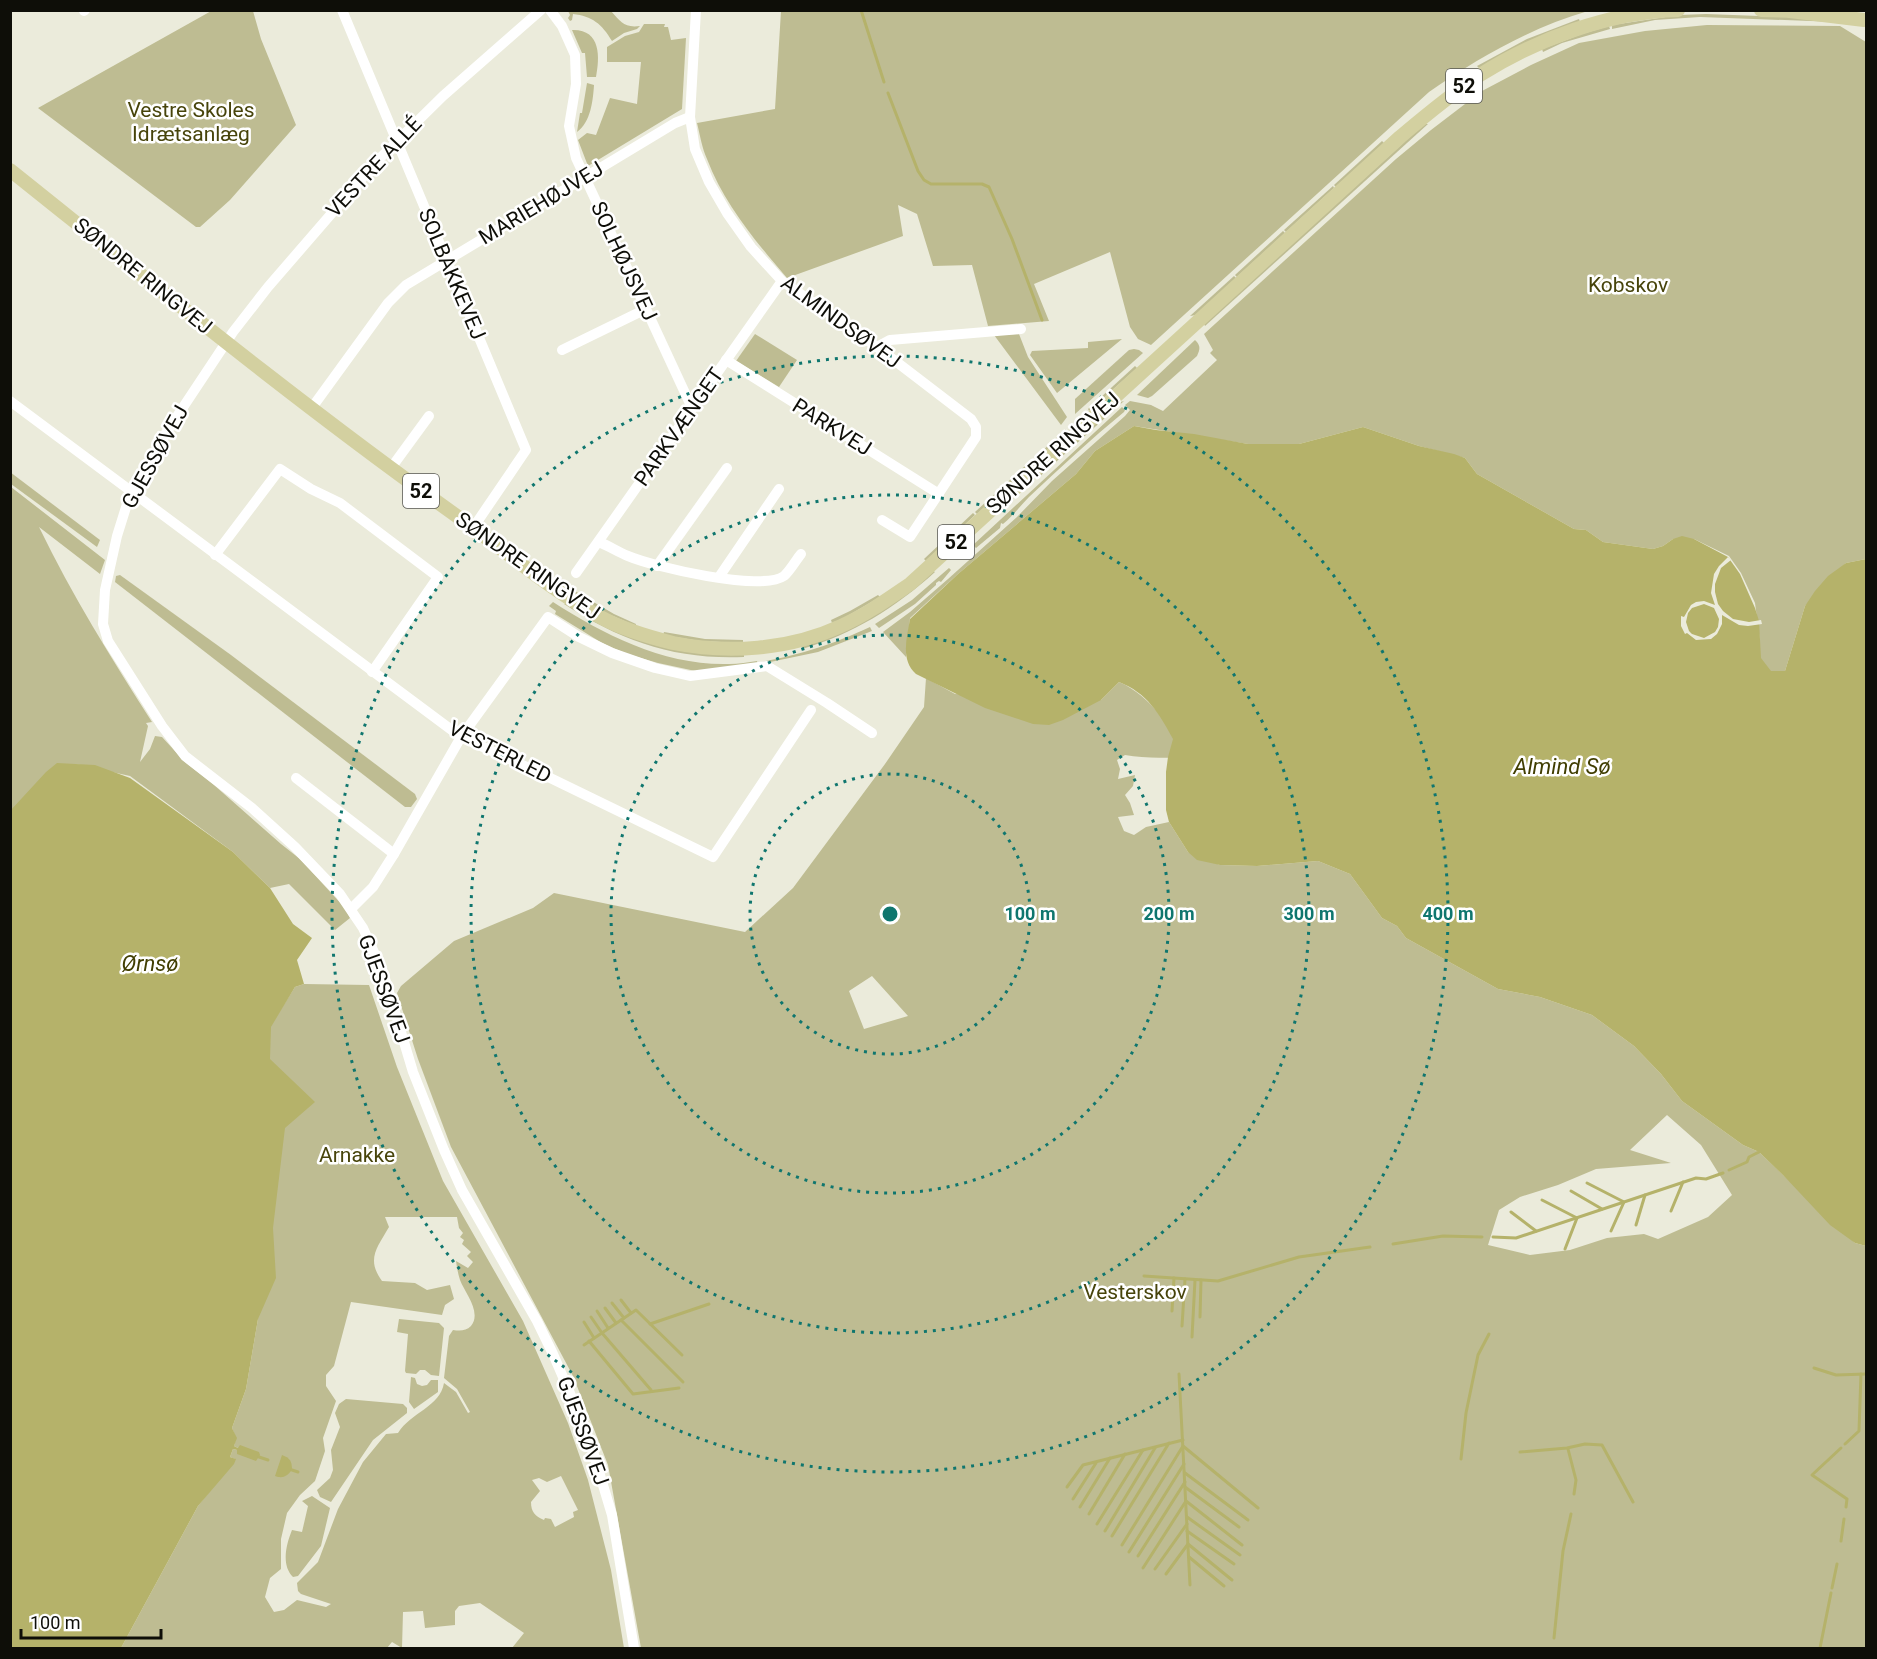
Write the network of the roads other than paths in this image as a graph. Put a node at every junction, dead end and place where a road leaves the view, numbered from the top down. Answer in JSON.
{"nodes":[{"id":1,"x":342,"y":10,"type":"edge"},
{"id":2,"x":542,"y":10,"type":"edge"},
{"id":3,"x":550,"y":10,"type":"edge"},
{"id":4,"x":696,"y":10,"type":"edge"},
{"id":5,"x":1678,"y":10,"type":"edge"},
{"id":6,"x":1761,"y":10,"type":"edge"},
{"id":7,"x":1798,"y":10,"type":"edge"},
{"id":8,"x":1790,"y":11,"type":"edge"},
{"id":9,"x":1864,"y":19,"type":"edge"},
{"id":10,"x":690,"y":117,"type":"junction"},
{"id":11,"x":396,"y":141,"type":"junction"},
{"id":12,"x":10,"y":170,"type":"edge"},
{"id":13,"x":585,"y":177,"type":"junction"},
{"id":14,"x":445,"y":260,"type":"junction"},
{"id":15,"x":782,"y":281,"type":"junction"},
{"id":16,"x":646,"y":309,"type":"junction"},
{"id":17,"x":1021,"y":329,"type":"dead end"},
{"id":18,"x":225,"y":343,"type":"junction"},
{"id":19,"x":877,"y":346,"type":"junction"},
{"id":20,"x":562,"y":350,"type":"dead end"},
{"id":21,"x":726,"y":360,"type":"junction"},
{"id":22,"x":10,"y":401,"type":"edge"},
{"id":23,"x":693,"y":408,"type":"junction"},
{"id":24,"x":311,"y":409,"type":"junction"},
{"id":25,"x":429,"y":416,"type":"dead end"},
{"id":26,"x":391,"y":468,"type":"junction"},
{"id":27,"x":727,"y":468,"type":"dead end"},
{"id":28,"x":779,"y":489,"type":"dead end"},
{"id":29,"x":132,"y":493,"type":"junction"},
{"id":30,"x":939,"y":494,"type":"junction"},
{"id":31,"x":882,"y":520,"type":"dead end"},
{"id":32,"x":473,"y":528,"type":"junction"},
{"id":33,"x":599,"y":542,"type":"junction"},
{"id":34,"x":801,"y":554,"type":"dead end"},
{"id":35,"x":214,"y":555,"type":"junction"},
{"id":36,"x":657,"y":566,"type":"junction"},
{"id":37,"x":576,"y":573,"type":"dead end"},
{"id":38,"x":719,"y":577,"type":"junction"},
{"id":39,"x":372,"y":672,"type":"junction"},
{"id":40,"x":811,"y":710,"type":"dead end"},
{"id":41,"x":872,"y":733,"type":"dead end"},
{"id":42,"x":461,"y":737,"type":"junction"},
{"id":43,"x":296,"y":778,"type":"dead end"},
{"id":44,"x":394,"y":854,"type":"junction"},
{"id":45,"x":351,"y":909,"type":"junction"},
{"id":46,"x":634,"y":1648,"type":"edge"}],
"edges":[{"from":1,"to":11,"type":"street","name":"SOLBAKKEVEJ"},
{"from":2,"to":11,"type":"street","name":"VESTRE ALLÉ"},
{"from":3,"to":13,"type":"street","name":"SOLHØJSVEJ"},
{"from":4,"to":10,"type":"street","name":"ALMINDSØVEJ"},
{"from":5,"to":32,"type":"main road","name":"SØNDRE RINGVEJ","number":"52"},
{"from":6,"to":8,"type":"main road"},
{"from":7,"to":8,"type":"main road"},
{"from":8,"to":9,"type":"main road"},
{"from":10,"to":13,"type":"street","name":"MARIEHØJVEJ"},
{"from":10,"to":15,"type":"street","name":"ALMINDSØVEJ"},
{"from":11,"to":14,"type":"street","name":"SOLBAKKEVEJ"},
{"from":11,"to":18,"type":"street","name":"VESTRE ALLÉ"},
{"from":12,"to":18,"type":"main road","name":"SØNDRE RINGVEJ","number":"52"},
{"from":13,"to":14,"type":"street","name":"MARIEHØJVEJ"},
{"from":13,"to":16,"type":"street","name":"SOLHØJSVEJ"},
{"from":14,"to":24,"type":"street","name":"MARIEHØJVEJ"},
{"from":14,"to":32,"type":"street","name":"SOLBAKKEVEJ"},
{"from":15,"to":19,"type":"street","name":"ALMINDSØVEJ"},
{"from":15,"to":21,"type":"street","name":"PARKVÆNGET"},
{"from":16,"to":20,"type":"street"},
{"from":16,"to":23,"type":"street","name":"SOLHØJSVEJ"},
{"from":17,"to":19,"type":"street"},
{"from":18,"to":24,"type":"main road","name":"SØNDRE RINGVEJ","number":"52"},
{"from":18,"to":29,"type":"street","name":"GJESSØVEJ"},
{"from":19,"to":30,"type":"street","name":"ALMINDSØVEJ"},
{"from":21,"to":23,"type":"street","name":"PARKVÆNGET"},
{"from":21,"to":30,"type":"street","name":"PARKVEJ"},
{"from":22,"to":29,"type":"street","name":"VESTERLED"},
{"from":23,"to":33,"type":"street","name":"PARKVÆNGET"},
{"from":24,"to":26,"type":"main road","name":"SØNDRE RINGVEJ","number":"52"},
{"from":25,"to":26,"type":"street"},
{"from":26,"to":32,"type":"main road","name":"SØNDRE RINGVEJ","number":"52"},
{"from":27,"to":36,"type":"street"},
{"from":28,"to":38,"type":"street"},
{"from":29,"to":35,"type":"street","name":"VESTERLED"},
{"from":29,"to":45,"type":"street","name":"GJESSØVEJ"},
{"from":30,"to":31,"type":"street","name":"ALMINDSØVEJ"},
{"from":33,"to":36,"type":"street"},
{"from":33,"to":37,"type":"street","name":"PARKVÆNGET"},
{"from":34,"to":38,"type":"street"},
{"from":35,"to":39,"type":"street","name":"VESTERLED"},
{"from":35,"to":39,"type":"street"},
{"from":36,"to":38,"type":"street"},
{"from":39,"to":42,"type":"street","name":"VESTERLED"},
{"from":40,"to":42,"type":"street","name":"VESTERLED"},
{"from":41,"to":42,"type":"street"},
{"from":42,"to":44,"type":"street"},
{"from":43,"to":44,"type":"street"},
{"from":44,"to":45,"type":"street"},
{"from":45,"to":46,"type":"street","name":"GJESSØVEJ"}]}
